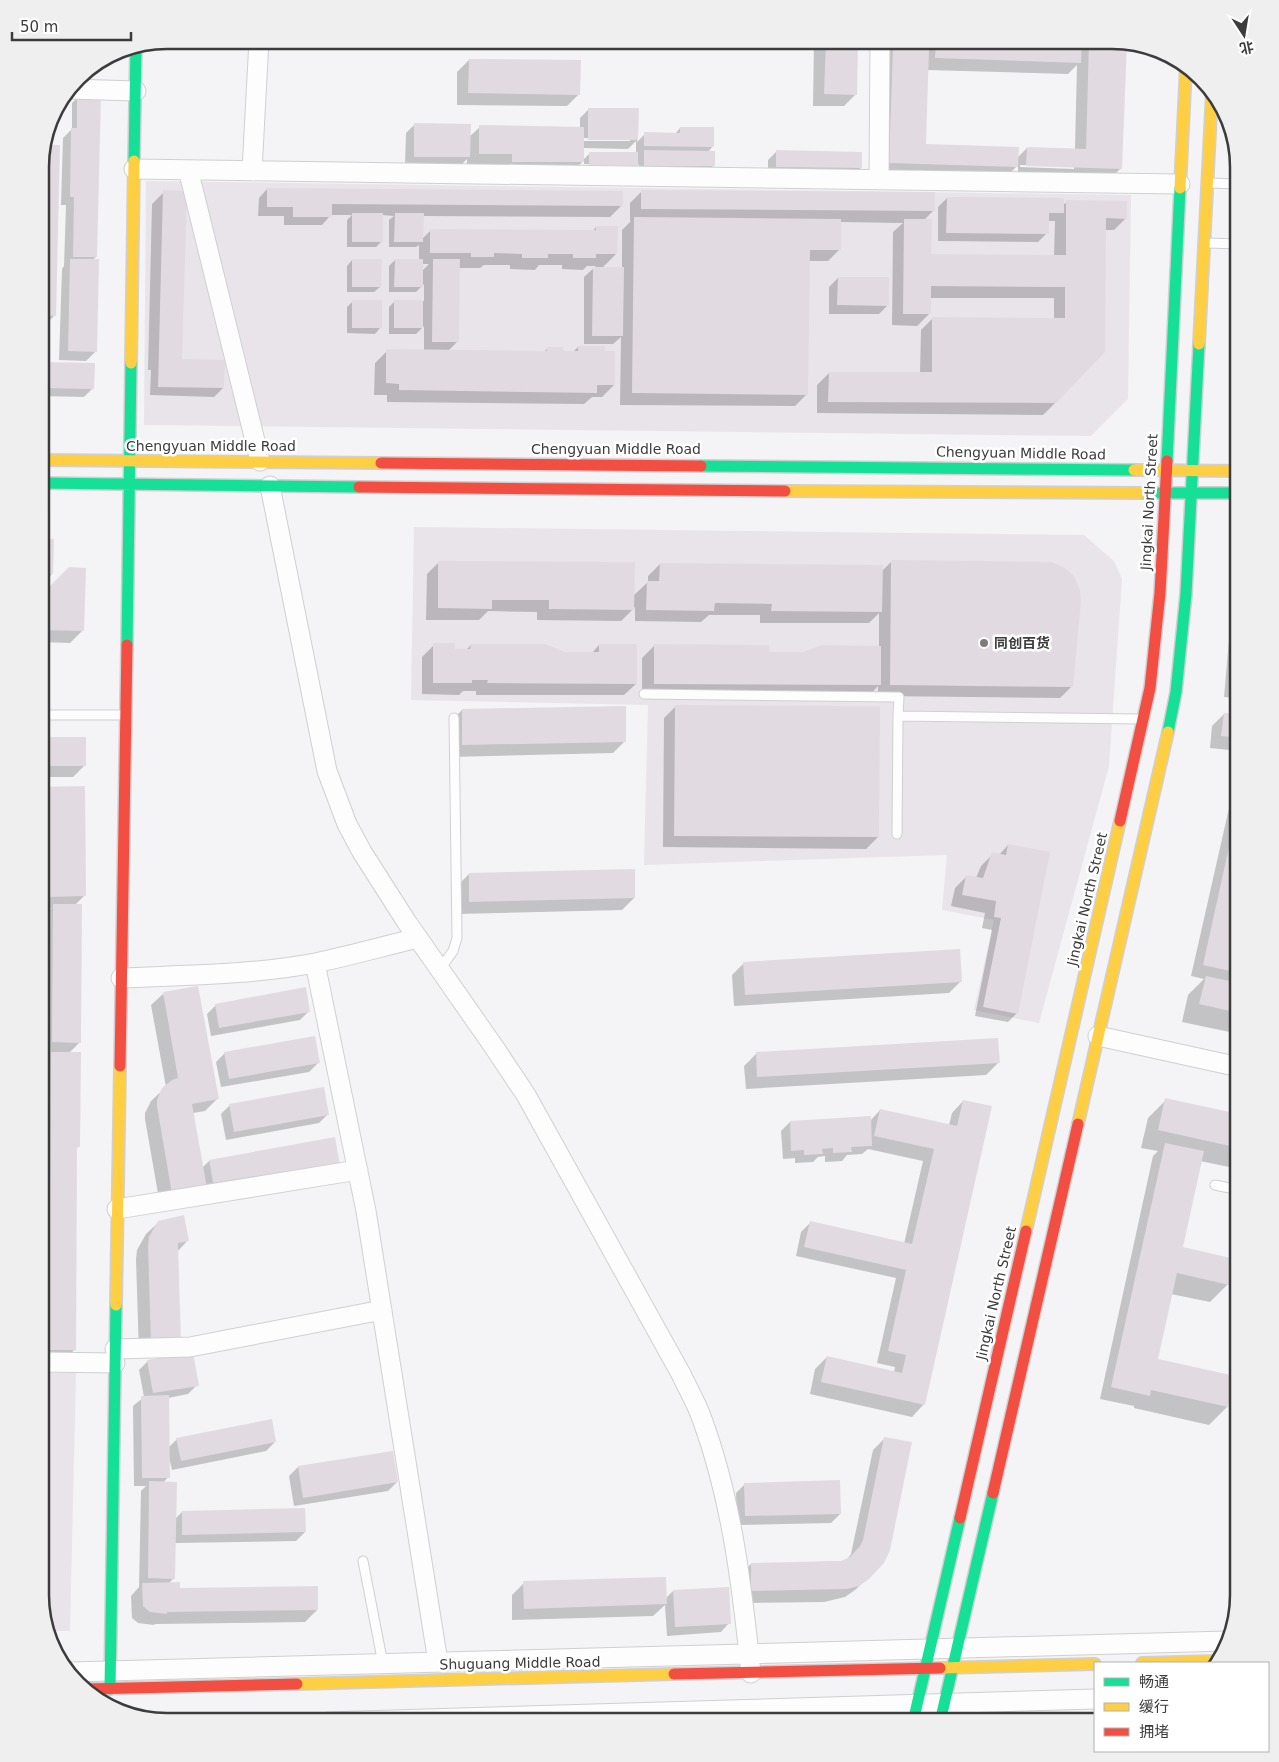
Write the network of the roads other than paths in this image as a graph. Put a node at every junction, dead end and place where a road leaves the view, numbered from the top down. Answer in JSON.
{"nodes":[{"id":1,"x":258,"y":49,"type":"edge"},
{"id":2,"x":880,"y":49,"type":"edge"},
{"id":3,"x":136,"y":53,"type":"edge"},
{"id":4,"x":1186,"y":75,"type":"edge"},
{"id":5,"x":78,"y":89,"type":"edge"},
{"id":6,"x":136,"y":91,"type":"junction"},
{"id":7,"x":1211,"y":103,"type":"edge"},
{"id":8,"x":134,"y":169,"type":"junction"},
{"id":9,"x":252,"y":171,"type":"junction"},
{"id":10,"x":189,"y":173,"type":"dead end"},
{"id":11,"x":879,"y":180,"type":"junction"},
{"id":12,"x":1207,"y":183,"type":"junction"},
{"id":13,"x":1180,"y":184,"type":"junction"},
{"id":14,"x":1230,"y":184,"type":"edge"},
{"id":15,"x":1204,"y":242,"type":"junction"},
{"id":16,"x":1230,"y":243,"type":"edge"},
{"id":17,"x":49,"y":460,"type":"edge"},
{"id":18,"x":130,"y":460,"type":"junction"},
{"id":19,"x":260,"y":462,"type":"junction"},
{"id":20,"x":1165,"y":470,"type":"junction"},
{"id":21,"x":1192,"y":470,"type":"junction"},
{"id":22,"x":1230,"y":471,"type":"edge"},
{"id":23,"x":49,"y":484,"type":"edge"},
{"id":24,"x":129,"y":484,"type":"junction"},
{"id":25,"x":270,"y":486,"type":"junction"},
{"id":26,"x":1164,"y":492,"type":"junction"},
{"id":27,"x":1191,"y":492,"type":"junction"},
{"id":28,"x":1230,"y":492,"type":"edge"},
{"id":29,"x":644,"y":694,"type":"dead end"},
{"id":30,"x":49,"y":715,"type":"edge"},
{"id":31,"x":125,"y":715,"type":"junction"},
{"id":32,"x":898,"y":716,"type":"junction"},
{"id":33,"x":454,"y":718,"type":"dead end"},
{"id":34,"x":1144,"y":719,"type":"junction"},
{"id":35,"x":897,"y":834,"type":"dead end"},
{"id":36,"x":418,"y":938,"type":"junction"},
{"id":37,"x":315,"y":963,"type":"junction"},
{"id":38,"x":440,"y":969,"type":"junction"},
{"id":39,"x":121,"y":978,"type":"junction"},
{"id":40,"x":1098,"y":1036,"type":"junction"},
{"id":41,"x":1230,"y":1065,"type":"edge"},
{"id":42,"x":358,"y":1170,"type":"junction"},
{"id":43,"x":1216,"y":1185,"type":"dead end"},
{"id":44,"x":1230,"y":1188,"type":"edge"},
{"id":45,"x":118,"y":1209,"type":"junction"},
{"id":46,"x":382,"y":1310,"type":"junction"},
{"id":47,"x":115,"y":1356,"type":"junction"},
{"id":48,"x":49,"y":1361,"type":"edge"},
{"id":49,"x":363,"y":1561,"type":"dead end"},
{"id":50,"x":1220,"y":1641,"type":"edge"},
{"id":51,"x":957,"y":1648,"type":"junction"},
{"id":52,"x":930,"y":1649,"type":"junction"},
{"id":53,"x":749,"y":1654,"type":"junction"},
{"id":54,"x":1210,"y":1661,"type":"edge"},
{"id":55,"x":438,"y":1662,"type":"junction"},
{"id":56,"x":1180,"y":1662,"type":"edge"},
{"id":57,"x":1094,"y":1664,"type":"edge"},
{"id":58,"x":952,"y":1668,"type":"junction"},
{"id":59,"x":925,"y":1669,"type":"junction"},
{"id":60,"x":384,"y":1673,"type":"junction"},
{"id":61,"x":751,"y":1673,"type":"junction"},
{"id":62,"x":79,"y":1674,"type":"edge"},
{"id":63,"x":110,"y":1680,"type":"junction"},
{"id":64,"x":935,"y":1685,"type":"junction"},
{"id":65,"x":93,"y":1687,"type":"edge"},
{"id":66,"x":1094,"y":1699,"type":"edge"},
{"id":67,"x":944,"y":1704,"type":"junction"},
{"id":68,"x":915,"y":1713,"type":"edge"},
{"id":69,"x":942,"y":1713,"type":"edge"}],
"edges":[{"from":1,"to":9,"type":"street"},
{"from":2,"to":11,"type":"street"},
{"from":3,"to":6,"type":"main road"},
{"from":4,"to":13,"type":"main road","name":"Jingkai North Street"},
{"from":5,"to":6,"type":"street"},
{"from":6,"to":8,"type":"main road"},
{"from":7,"to":12,"type":"main road","name":"Jingkai North Street"},
{"from":8,"to":9,"type":"street"},
{"from":8,"to":18,"type":"main road"},
{"from":9,"to":11,"type":"street"},
{"from":10,"to":19,"type":"street"},
{"from":11,"to":13,"type":"street"},
{"from":12,"to":14,"type":"lane"},
{"from":12,"to":15,"type":"main road","name":"Jingkai North Street"},
{"from":13,"to":20,"type":"main road","name":"Jingkai North Street"},
{"from":15,"to":16,"type":"lane"},
{"from":15,"to":21,"type":"main road","name":"Jingkai North Street"},
{"from":17,"to":18,"type":"main road","name":"Chengyuan Middle Road"},
{"from":18,"to":19,"type":"main road","name":"Chengyuan Middle Road"},
{"from":18,"to":24,"type":"main road"},
{"from":19,"to":20,"type":"main road","name":"Chengyuan Middle Road"},
{"from":20,"to":21,"type":"main road","name":"Chengyuan Middle Road"},
{"from":20,"to":26,"type":"main road","name":"Jingkai North Street"},
{"from":21,"to":22,"type":"main road","name":"Chengyuan Middle Road"},
{"from":21,"to":27,"type":"main road","name":"Jingkai North Street"},
{"from":23,"to":24,"type":"main road"},
{"from":24,"to":25,"type":"main road"},
{"from":24,"to":31,"type":"main road"},
{"from":25,"to":26,"type":"main road"},
{"from":25,"to":36,"type":"street"},
{"from":26,"to":27,"type":"main road"},
{"from":26,"to":34,"type":"main road","name":"Jingkai North Street"},
{"from":27,"to":28,"type":"main road"},
{"from":27,"to":40,"type":"main road","name":"Jingkai North Street"},
{"from":29,"to":32,"type":"lane"},
{"from":30,"to":31,"type":"lane"},
{"from":31,"to":39,"type":"main road"},
{"from":32,"to":34,"type":"lane"},
{"from":32,"to":35,"type":"lane"},
{"from":33,"to":38,"type":"lane"},
{"from":34,"to":52,"type":"main road","name":"Jingkai North Street"},
{"from":36,"to":37,"type":"street"},
{"from":36,"to":38,"type":"street"},
{"from":37,"to":39,"type":"street"},
{"from":37,"to":42,"type":"street"},
{"from":38,"to":53,"type":"street"},
{"from":39,"to":45,"type":"main road"},
{"from":40,"to":41,"type":"street"},
{"from":40,"to":51,"type":"main road","name":"Jingkai North Street"},
{"from":42,"to":45,"type":"street"},
{"from":42,"to":46,"type":"street"},
{"from":43,"to":44,"type":"lane"},
{"from":45,"to":47,"type":"main road"},
{"from":46,"to":47,"type":"street"},
{"from":46,"to":55,"type":"street"},
{"from":47,"to":48,"type":"street"},
{"from":47,"to":63,"type":"main road"},
{"from":49,"to":60,"type":"lane"},
{"from":50,"to":51,"type":"street"},
{"from":51,"to":52,"type":"street"},
{"from":51,"to":58,"type":"main road","name":"Jingkai North Street"},
{"from":52,"to":53,"type":"street"},
{"from":52,"to":59,"type":"main road","name":"Jingkai North Street"},
{"from":53,"to":55,"type":"street"},
{"from":53,"to":61,"type":"street"},
{"from":54,"to":56,"type":"main road"},
{"from":55,"to":60,"type":"street"},
{"from":57,"to":58,"type":"main road","name":"Shuguang Middle Road"},
{"from":58,"to":59,"type":"main road","name":"Shuguang Middle Road"},
{"from":58,"to":64,"type":"main road","name":"Jingkai North Street"},
{"from":59,"to":61,"type":"main road","name":"Shuguang Middle Road"},
{"from":59,"to":64,"type":"main road","name":"Jingkai North Street"},
{"from":60,"to":61,"type":"main road","name":"Shuguang Middle Road"},
{"from":60,"to":63,"type":"street"},
{"from":62,"to":63,"type":"street"},
{"from":63,"to":65,"type":"main road"},
{"from":64,"to":67,"type":"main road","name":"Jingkai North Street"},
{"from":64,"to":68,"type":"main road","name":"Jingkai North Street"},
{"from":66,"to":67,"type":"street"},
{"from":67,"to":68,"type":"street"},
{"from":67,"to":69,"type":"main road","name":"Jingkai North Street"}]}
